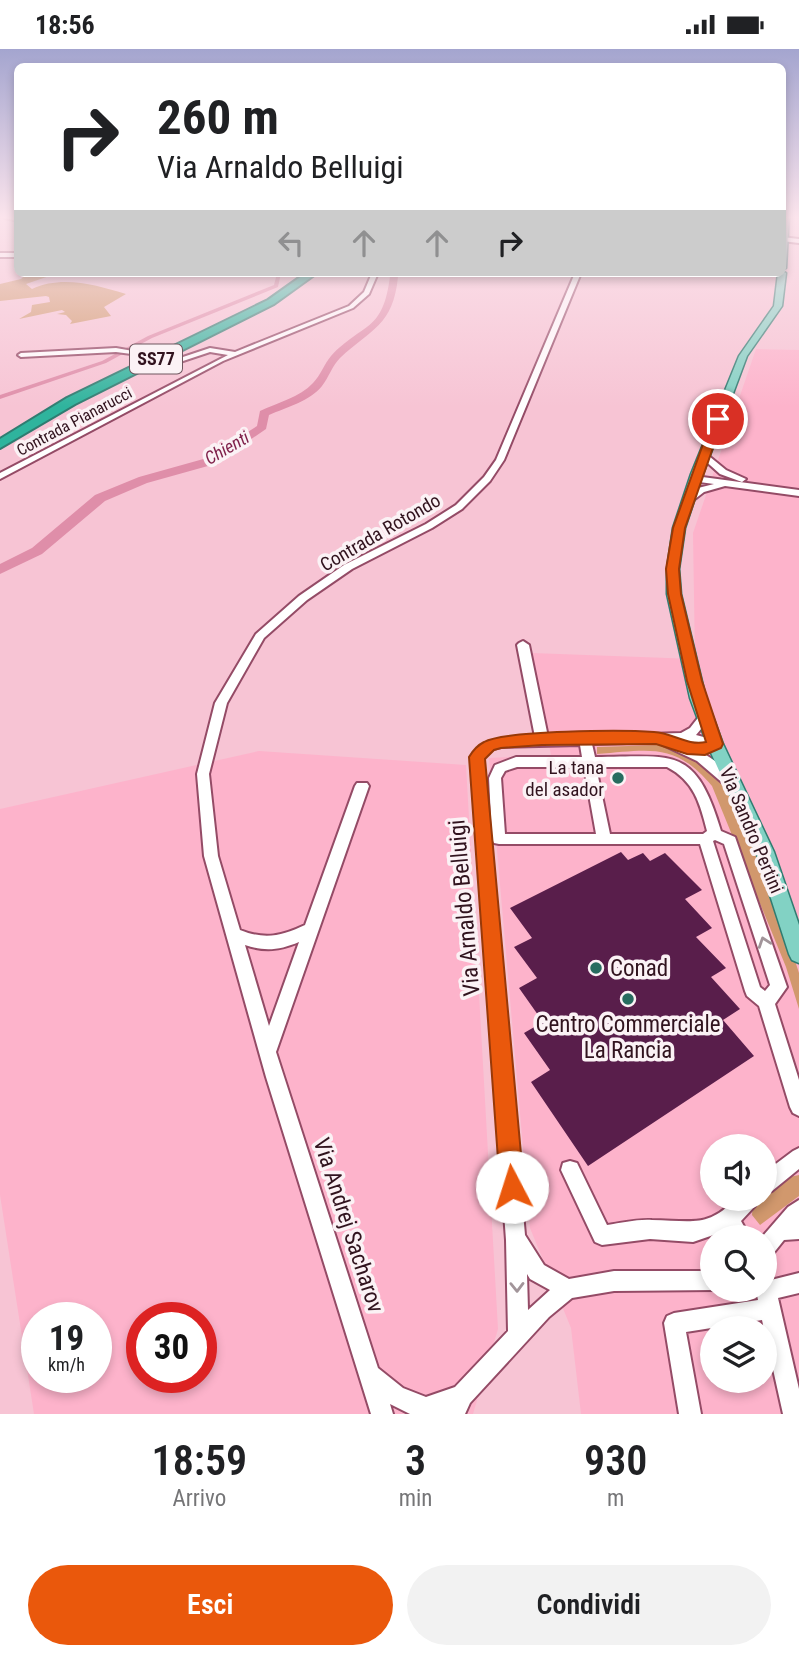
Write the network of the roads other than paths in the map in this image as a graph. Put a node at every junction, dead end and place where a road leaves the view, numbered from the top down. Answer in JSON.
{"nodes":[{"id":1,"x":296,"y":280,"type":"edge"},
{"id":2,"x":303,"y":280,"type":"edge"},
{"id":3,"x":373,"y":280,"type":"edge"},
{"id":4,"x":576,"y":280,"type":"edge"},
{"id":5,"x":781,"y":280,"type":"edge"},
{"id":6,"x":237,"y":354,"type":"junction"},
{"id":7,"x":21,"y":355,"type":"dead end"},
{"id":8,"x":0,"y":438,"type":"edge"},
{"id":9,"x":0,"y":444,"type":"edge"},
{"id":10,"x":704,"y":455,"type":"junction"},
{"id":11,"x":0,"y":476,"type":"edge"},
{"id":12,"x":696,"y":476,"type":"junction"},
{"id":13,"x":741,"y":482,"type":"junction"},
{"id":14,"x":782,"y":488,"type":"junction"},
{"id":15,"x":799,"y":488,"type":"edge"},
{"id":16,"x":799,"y":493,"type":"edge"},
{"id":17,"x":688,"y":500,"type":"junction"},
{"id":18,"x":523,"y":645,"type":"dead end"},
{"id":19,"x":705,"y":717,"type":"junction"},
{"id":20,"x":542,"y":740,"type":"junction"},
{"id":21,"x":585,"y":740,"type":"junction"},
{"id":22,"x":685,"y":743,"type":"junction"},
{"id":23,"x":715,"y":744,"type":"junction"},
{"id":24,"x":590,"y":764,"type":"junction"},
{"id":25,"x":362,"y":786,"type":"dead end"},
{"id":26,"x":734,"y":787,"type":"junction"},
{"id":27,"x":710,"y":836,"type":"junction"},
{"id":28,"x":604,"y":839,"type":"junction"},
{"id":29,"x":311,"y":929,"type":"junction"},
{"id":30,"x":233,"y":934,"type":"junction"},
{"id":31,"x":799,"y":954,"type":"edge"},
{"id":32,"x":766,"y":1002,"type":"junction"},
{"id":33,"x":268,"y":1051,"type":"junction"},
{"id":34,"x":799,"y":1107,"type":"edge"},
{"id":35,"x":799,"y":1157,"type":"edge"},
{"id":36,"x":570,"y":1170,"type":"dead end"},
{"id":37,"x":777,"y":1174,"type":"edge"},
{"id":38,"x":799,"y":1209,"type":"edge"},
{"id":39,"x":737,"y":1211,"type":"edge"},
{"id":40,"x":729,"y":1220,"type":"junction"},
{"id":41,"x":732,"y":1225,"type":"edge"},
{"id":42,"x":790,"y":1230,"type":"edge"},
{"id":43,"x":516,"y":1240,"type":"junction"},
{"id":44,"x":700,"y":1281,"type":"edge"},
{"id":45,"x":799,"y":1283,"type":"edge"},
{"id":46,"x":568,"y":1289,"type":"junction"},
{"id":47,"x":777,"y":1292,"type":"edge"},
{"id":48,"x":746,"y":1302,"type":"edge"},
{"id":49,"x":768,"y":1302,"type":"edge"},
{"id":50,"x":518,"y":1334,"type":"junction"},
{"id":51,"x":369,"y":1374,"type":"junction"},
{"id":52,"x":458,"y":1404,"type":"edge"},
{"id":53,"x":423,"y":1411,"type":"edge"},
{"id":54,"x":382,"y":1414,"type":"edge"},
{"id":55,"x":690,"y":1414,"type":"edge"},
{"id":56,"x":794,"y":1414,"type":"edge"}],
"edges":[{"from":1,"to":8,"type":"highway","number":"SS77"},
{"from":2,"to":9,"type":"highway","number":"SS77"},
{"from":3,"to":6,"type":"street","name":"Contrada Pianarucci"},
{"from":4,"to":30,"type":"street","name":"Contrada Rotondo"},
{"from":5,"to":10,"type":"main road","name":"Via Sandro Pertini"},
{"from":6,"to":7,"type":"street","bridge":true},
{"from":6,"to":11,"type":"street","name":"Contrada Pianarucci"},
{"from":10,"to":12,"type":"main road","name":"Via Sandro Pertini"},
{"from":10,"to":13,"type":"street"},
{"from":12,"to":13,"type":"street"},
{"from":12,"to":17,"type":"main road","name":"Via Sandro Pertini"},
{"from":13,"to":14,"type":"street"},
{"from":13,"to":17,"type":"street"},
{"from":14,"to":15,"type":"street"},
{"from":14,"to":16,"type":"street"},
{"from":17,"to":19,"type":"main road","name":"Via Sandro Pertini"},
{"from":18,"to":20,"type":"street"},
{"from":19,"to":22,"type":"street"},
{"from":19,"to":23,"type":"main road","name":"Via Sandro Pertini"},
{"from":20,"to":21,"type":"street","name":"Via Arnaldo Belluigi"},
{"from":20,"to":43,"type":"street","name":"Via Arnaldo Belluigi"},
{"from":21,"to":22,"type":"street","name":"Via Arnaldo Belluigi"},
{"from":21,"to":24,"type":"street"},
{"from":22,"to":23,"type":"street","name":"Via Arnaldo Belluigi"},
{"from":22,"to":26,"type":"street","name":"Via Arnaldo Belluigi"},
{"from":23,"to":26,"type":"main road","name":"Via Sandro Pertini"},
{"from":24,"to":27,"type":"street"},
{"from":24,"to":28,"type":"street"},
{"from":24,"to":28,"type":"street"},
{"from":25,"to":29,"type":"street"},
{"from":26,"to":31,"type":"main road","name":"Via Sandro Pertini"},
{"from":27,"to":28,"type":"street"},
{"from":27,"to":32,"type":"street"},
{"from":32,"to":27,"type":"street","one_way":true},
{"from":29,"to":30,"type":"street"},
{"from":29,"to":33,"type":"street"},
{"from":30,"to":33,"type":"street","name":"Via Andrej Sacharov"},
{"from":32,"to":34,"type":"street"},
{"from":33,"to":51,"type":"street","name":"Via Andrej Sacharov"},
{"from":35,"to":37,"type":"street"},
{"from":36,"to":40,"type":"street"},
{"from":38,"to":42,"type":"street"},
{"from":39,"to":40,"type":"street"},
{"from":40,"to":41,"type":"street"},
{"from":43,"to":46,"type":"street","name":"Via Arnaldo Belluigi"},
{"from":43,"to":50,"type":"street","name":"Via Arnaldo Belluigi","one_way":true},
{"from":44,"to":46,"type":"street"},
{"from":45,"to":47,"type":"street"},
{"from":46,"to":50,"type":"street"},
{"from":48,"to":55,"type":"street"},
{"from":49,"to":56,"type":"street"},
{"from":50,"to":52,"type":"street"},
{"from":51,"to":53,"type":"street"},
{"from":51,"to":54,"type":"street","name":"Via Andrej Sacharov"},
{"from":52,"to":53,"type":"street"}]}
